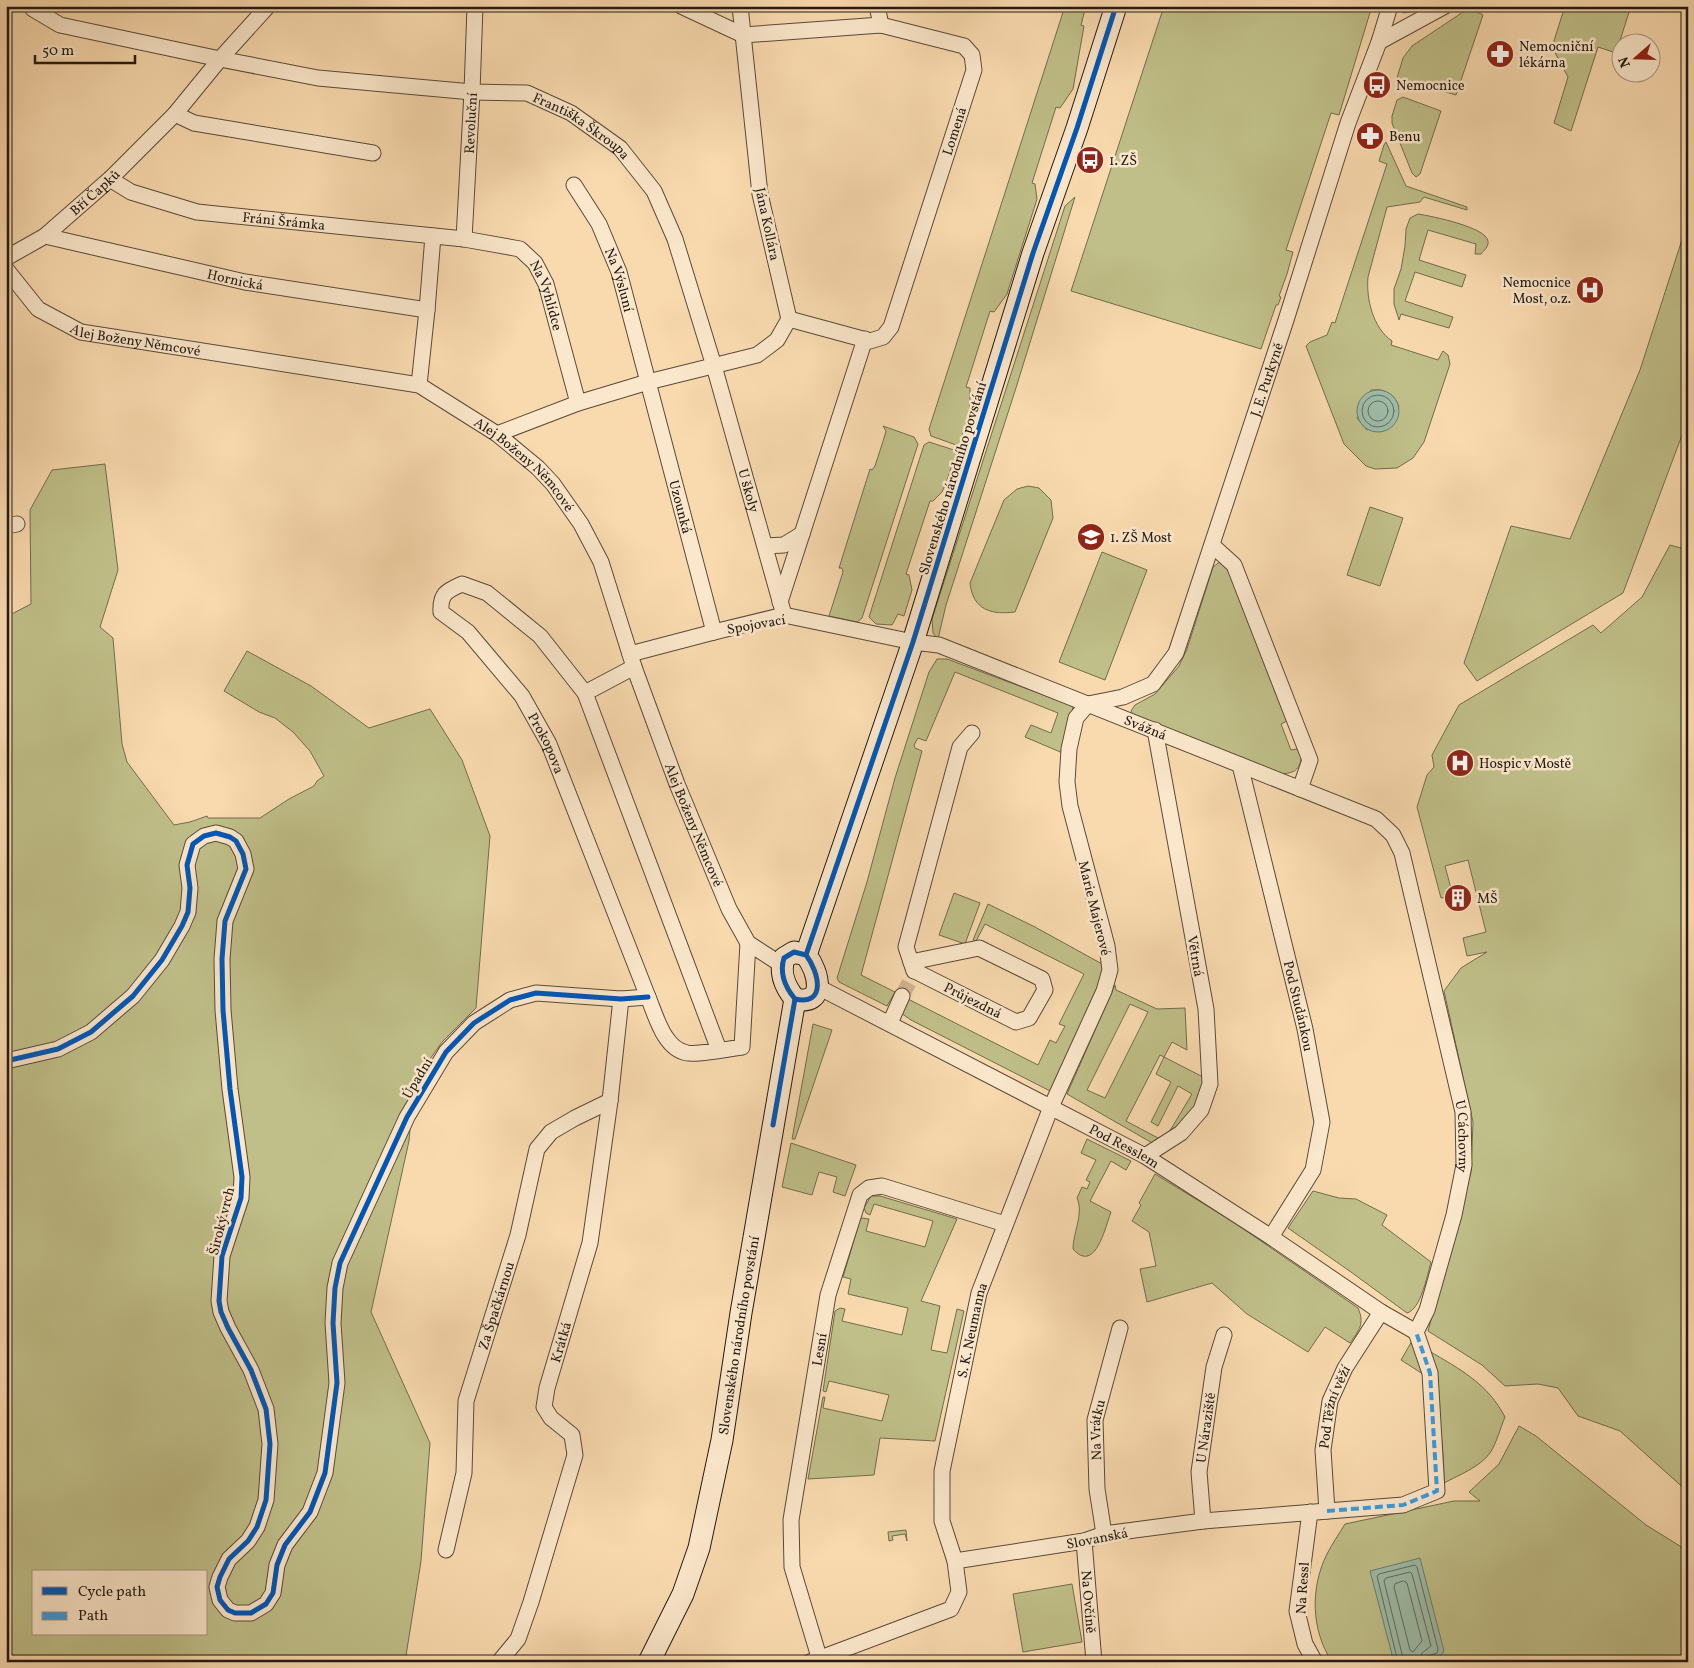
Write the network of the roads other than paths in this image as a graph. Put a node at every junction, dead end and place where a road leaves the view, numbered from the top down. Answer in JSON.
{"nodes":[{"id":1,"x":31,"y":6,"type":"edge"},
{"id":2,"x":268,"y":6,"type":"edge"},
{"id":3,"x":475,"y":6,"type":"edge"},
{"id":4,"x":681,"y":6,"type":"edge"},
{"id":5,"x":740,"y":6,"type":"edge"},
{"id":6,"x":878,"y":6,"type":"edge"},
{"id":7,"x":1116,"y":6,"type":"edge"},
{"id":8,"x":1390,"y":6,"type":"edge"},
{"id":9,"x":1445,"y":6,"type":"edge"},
{"id":10,"x":881,"y":25,"type":"junction"},
{"id":11,"x":743,"y":35,"type":"junction"},
{"id":12,"x":1379,"y":42,"type":"junction"},
{"id":13,"x":220,"y":59,"type":"junction"},
{"id":14,"x":472,"y":92,"type":"junction"},
{"id":15,"x":175,"y":114,"type":"junction"},
{"id":16,"x":373,"y":153,"type":"dead end"},
{"id":17,"x":110,"y":180,"type":"junction"},
{"id":18,"x":574,"y":185,"type":"dead end"},
{"id":19,"x":45,"y":236,"type":"junction"},
{"id":20,"x":433,"y":236,"type":"junction"},
{"id":21,"x":464,"y":239,"type":"junction"},
{"id":22,"x":6,"y":258,"type":"edge"},
{"id":23,"x":6,"y":269,"type":"edge"},
{"id":24,"x":427,"y":310,"type":"junction"},
{"id":25,"x":789,"y":319,"type":"junction"},
{"id":26,"x":865,"y":339,"type":"junction"},
{"id":27,"x":714,"y":366,"type":"junction"},
{"id":28,"x":648,"y":382,"type":"junction"},
{"id":29,"x":419,"y":385,"type":"junction"},
{"id":30,"x":578,"y":403,"type":"junction"},
{"id":31,"x":497,"y":434,"type":"junction"},
{"id":32,"x":802,"y":534,"type":"junction"},
{"id":33,"x":1212,"y":545,"type":"junction"},
{"id":34,"x":765,"y":546,"type":"junction"},
{"id":35,"x":782,"y":608,"type":"junction"},
{"id":36,"x":714,"y":632,"type":"junction"},
{"id":37,"x":913,"y":642,"type":"junction"},
{"id":38,"x":632,"y":661,"type":"junction"},
{"id":39,"x":585,"y":693,"type":"junction"},
{"id":40,"x":1088,"y":704,"type":"junction"},
{"id":41,"x":1155,"y":730,"type":"junction"},
{"id":42,"x":972,"y":733,"type":"dead end"},
{"id":43,"x":1240,"y":765,"type":"junction"},
{"id":44,"x":1300,"y":789,"type":"junction"},
{"id":45,"x":1376,"y":819,"type":"joint"},
{"id":46,"x":748,"y":943,"type":"junction"},
{"id":47,"x":806,"y":955,"type":"junction"},
{"id":48,"x":782,"y":965,"type":"junction"},
{"id":49,"x":912,"y":971,"type":"junction"},
{"id":50,"x":818,"y":987,"type":"junction"},
{"id":51,"x":902,"y":996,"type":"tunnel mouth"},
{"id":52,"x":648,"y":997,"type":"junction"},
{"id":53,"x":621,"y":999,"type":"junction"},
{"id":54,"x":795,"y":1000,"type":"junction"},
{"id":55,"x":890,"y":1023,"type":"junction"},
{"id":56,"x":719,"y":1050,"type":"junction"},
{"id":57,"x":6,"y":1061,"type":"edge"},
{"id":58,"x":610,"y":1101,"type":"junction"},
{"id":59,"x":1051,"y":1107,"type":"junction"},
{"id":60,"x":1145,"y":1156,"type":"junction"},
{"id":61,"x":1005,"y":1224,"type":"junction"},
{"id":62,"x":1271,"y":1237,"type":"junction"},
{"id":63,"x":1381,"y":1312,"type":"junction"},
{"id":64,"x":333,"y":1323,"type":"joint"},
{"id":65,"x":1120,"y":1328,"type":"dead end"},
{"id":66,"x":1416,"y":1332,"type":"junction"},
{"id":67,"x":1224,"y":1335,"type":"dead end"},
{"id":68,"x":1327,"y":1511,"type":"junction"},
{"id":69,"x":1310,"y":1512,"type":"junction"},
{"id":70,"x":1203,"y":1521,"type":"junction"},
{"id":71,"x":1104,"y":1534,"type":"junction"},
{"id":72,"x":1084,"y":1541,"type":"junction"},
{"id":73,"x":446,"y":1550,"type":"dead end"},
{"id":74,"x":955,"y":1561,"type":"junction"},
{"id":75,"x":814,"y":1660,"type":"edge"},
{"id":76,"x":499,"y":1662,"type":"edge"},
{"id":77,"x":649,"y":1662,"type":"edge"},
{"id":78,"x":1094,"y":1662,"type":"edge"},
{"id":79,"x":1315,"y":1662,"type":"edge"}],
"edges":[{"from":1,"to":13,"type":"street","name":"Františka Škroupa"},
{"from":2,"to":13,"type":"street","name":"Bří Čapků"},
{"from":3,"to":14,"type":"street","name":"Revoluční"},
{"from":4,"to":11,"type":"street"},
{"from":5,"to":11,"type":"street","name":"Jána Kollára"},
{"from":6,"to":10,"type":"street"},
{"from":7,"to":37,"type":"street","name":"Slovenského národního povstání"},
{"from":8,"to":12,"type":"street","name":"J. E. Purkyně"},
{"from":9,"to":12,"type":"street"},
{"from":10,"to":11,"type":"street","name":"Lomená"},
{"from":10,"to":26,"type":"street","name":"Lomená"},
{"from":11,"to":25,"type":"street","name":"Jána Kollára"},
{"from":12,"to":33,"type":"street","name":"J. E. Purkyně"},
{"from":13,"to":14,"type":"street","name":"Františka Škroupa"},
{"from":13,"to":15,"type":"street","name":"Bří Čapků"},
{"from":14,"to":21,"type":"street","name":"Revoluční"},
{"from":14,"to":27,"type":"street","name":"Františka Škroupa"},
{"from":15,"to":16,"type":"street"},
{"from":15,"to":17,"type":"street","name":"Bří Čapků"},
{"from":17,"to":19,"type":"street","name":"Bří Čapků"},
{"from":17,"to":20,"type":"street","name":"Fráni Šrámka"},
{"from":18,"to":28,"type":"street","name":"Na Výsluní"},
{"from":19,"to":22,"type":"street","name":"Bří Čapků"},
{"from":19,"to":24,"type":"street","name":"Hornická"},
{"from":20,"to":21,"type":"street","name":"Fráni Šrámka"},
{"from":20,"to":24,"type":"street"},
{"from":21,"to":30,"type":"street","name":"Na Vyhlídce"},
{"from":23,"to":29,"type":"street","name":"Alej Boženy Němcové"},
{"from":24,"to":29,"type":"street"},
{"from":25,"to":26,"type":"street"},
{"from":25,"to":27,"type":"street"},
{"from":26,"to":32,"type":"street"},
{"from":27,"to":28,"type":"street"},
{"from":27,"to":34,"type":"street","name":"U školy"},
{"from":28,"to":30,"type":"street"},
{"from":28,"to":36,"type":"street","name":"Uzounká"},
{"from":29,"to":31,"type":"street","name":"Alej Boženy Němcové"},
{"from":30,"to":31,"type":"street"},
{"from":31,"to":38,"type":"street","name":"Alej Boženy Němcové"},
{"from":32,"to":34,"type":"street"},
{"from":32,"to":35,"type":"street"},
{"from":33,"to":40,"type":"street","name":"J. E. Purkyně"},
{"from":33,"to":44,"type":"street"},
{"from":34,"to":35,"type":"street","name":"U školy"},
{"from":35,"to":36,"type":"street","name":"Spojovací"},
{"from":35,"to":37,"type":"street","name":"Spojovací"},
{"from":36,"to":38,"type":"street","name":"Spojovací"},
{"from":37,"to":40,"type":"street","name":"Svážná"},
{"from":37,"to":47,"type":"street","name":"Slovenského národního povstání"},
{"from":38,"to":39,"type":"street"},
{"from":38,"to":46,"type":"street","name":"Alej Boženy Němcové"},
{"from":39,"to":52,"type":"street","name":"Prokopova"},
{"from":39,"to":56,"type":"street","name":"Prokopova"},
{"from":40,"to":41,"type":"street","name":"Svážná"},
{"from":40,"to":59,"type":"street","name":"Marie Majerové"},
{"from":41,"to":43,"type":"street","name":"Svážná"},
{"from":41,"to":60,"type":"street","name":"Větrná"},
{"from":42,"to":49,"type":"street"},
{"from":43,"to":44,"type":"street","name":"Svážná"},
{"from":43,"to":62,"type":"street","name":"Pod Studánkou"},
{"from":44,"to":45,"type":"street","name":"Svážná"},
{"from":45,"to":66,"type":"street","name":"U Cáchovny"},
{"from":46,"to":48,"type":"street","name":"Alej Boženy Němcové"},
{"from":46,"to":56,"type":"street","name":"Prokopova"},
{"from":47,"to":48,"type":"street"},
{"from":47,"to":50,"type":"street"},
{"from":48,"to":54,"type":"street"},
{"from":49,"to":49,"type":"street","name":"Průjezdná"},
{"from":50,"to":54,"type":"street"},
{"from":50,"to":55,"type":"street","name":"Pod Resslem"},
{"from":51,"to":55,"type":"street"},
{"from":52,"to":53,"type":"street","name":"Úpadní"},
{"from":52,"to":56,"type":"street","name":"Prokopova"},
{"from":53,"to":58,"type":"street","name":"Krátká"},
{"from":53,"to":64,"type":"street","name":"Úpadní"},
{"from":54,"to":77,"type":"street","name":"Slovenského národního povstání"},
{"from":55,"to":59,"type":"street","name":"Pod Resslem"},
{"from":57,"to":64,"type":"street","name":"Široký vrch"},
{"from":58,"to":73,"type":"street","name":"Za Špačkárnou"},
{"from":58,"to":76,"type":"street","name":"Krátká"},
{"from":59,"to":60,"type":"street","name":"Pod Resslem"},
{"from":59,"to":61,"type":"street","name":"S. K. Neumanna"},
{"from":60,"to":62,"type":"street","name":"Pod Resslem"},
{"from":61,"to":74,"type":"street","name":"S. K. Neumanna"},
{"from":61,"to":75,"type":"street","name":"Lesní"},
{"from":62,"to":63,"type":"street","name":"Pod Resslem"},
{"from":63,"to":66,"type":"street","name":"Pod Resslem"},
{"from":63,"to":68,"type":"street","name":"Pod Těžní věží"},
{"from":65,"to":71,"type":"street","name":"Na Vrátku"},
{"from":66,"to":68,"type":"street","name":"Slovanská"},
{"from":67,"to":70,"type":"street","name":"U Náraziště"},
{"from":68,"to":69,"type":"street","name":"Slovanská"},
{"from":69,"to":70,"type":"street","name":"Slovanská"},
{"from":69,"to":79,"type":"street","name":"Na Ressl"},
{"from":70,"to":71,"type":"street","name":"Slovanská"},
{"from":71,"to":72,"type":"street","name":"Slovanská"},
{"from":72,"to":74,"type":"street","name":"Slovanská"},
{"from":72,"to":78,"type":"street","name":"Na Ovčíně"},
{"from":74,"to":75,"type":"street"}]}
